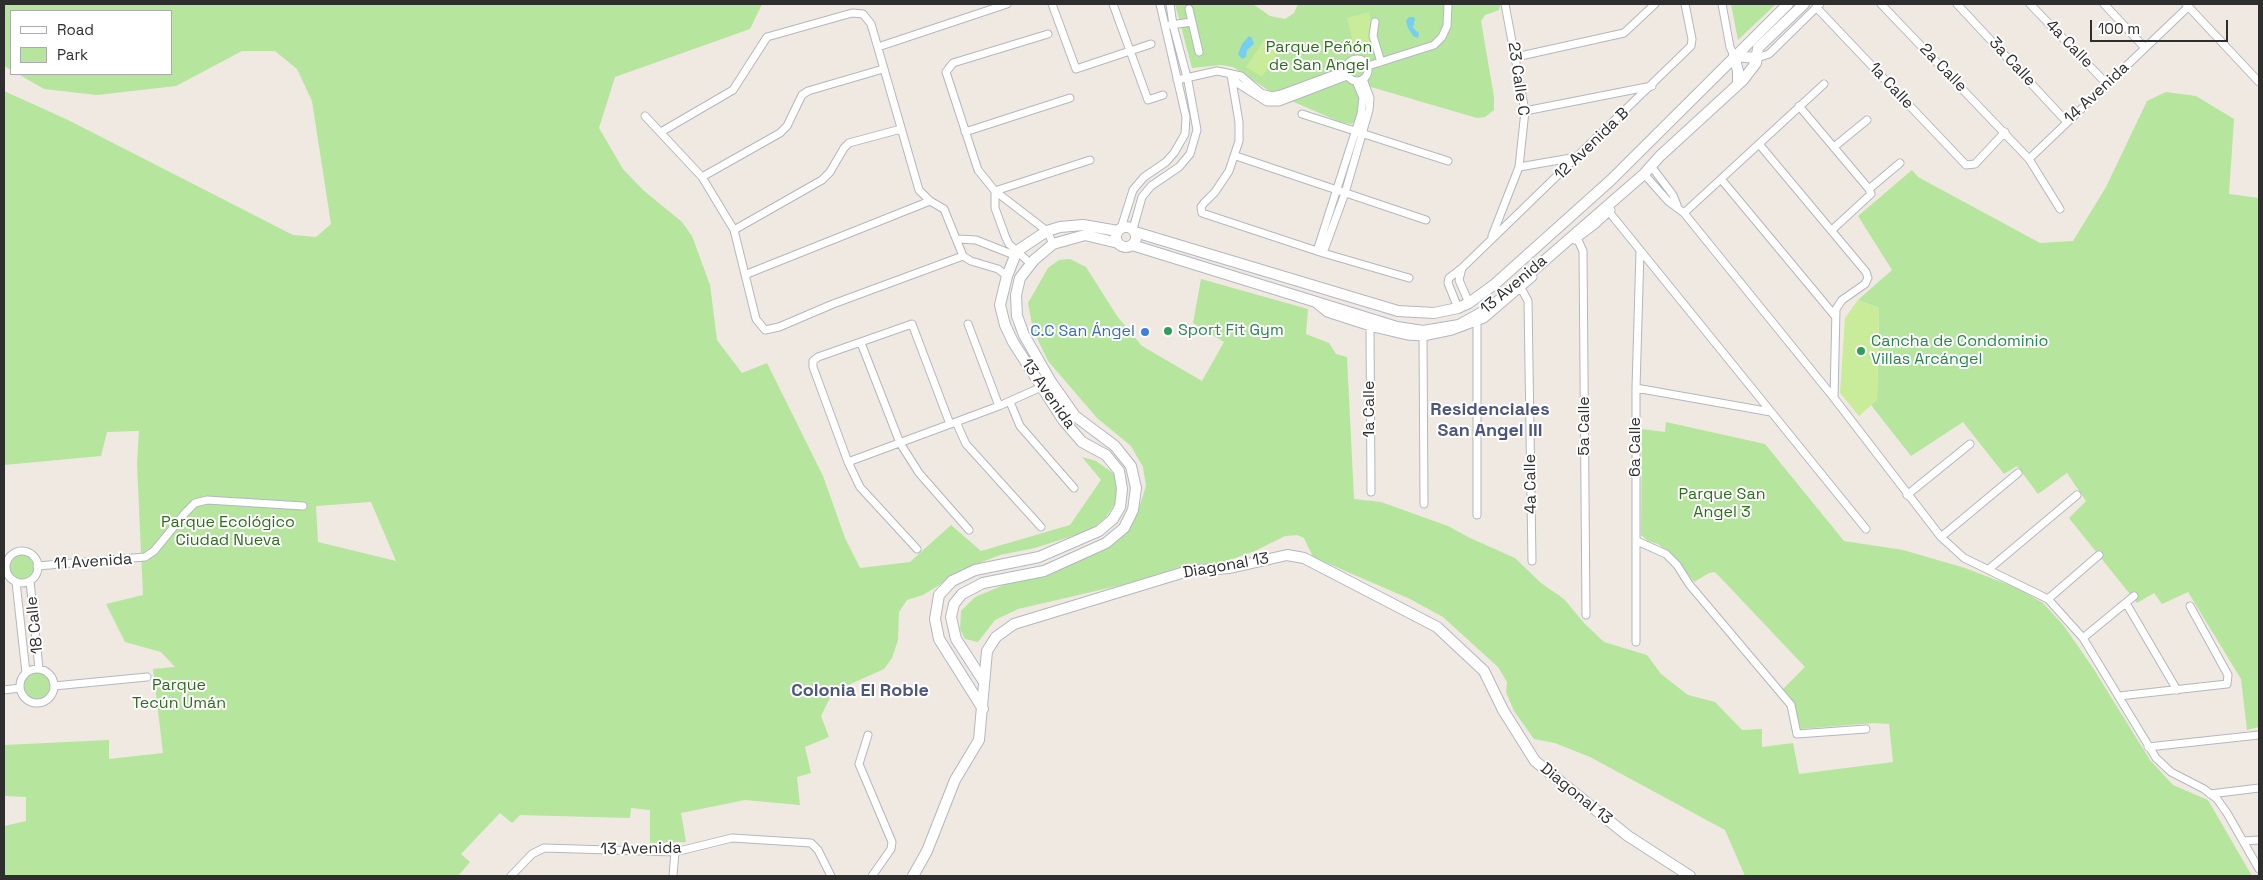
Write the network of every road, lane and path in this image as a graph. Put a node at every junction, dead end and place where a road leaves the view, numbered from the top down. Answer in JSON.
{"nodes":[{"id":1,"x":1007,"y":4,"type":"edge"},
{"id":2,"x":1052,"y":4,"type":"edge"},
{"id":3,"x":1113,"y":4,"type":"edge"},
{"id":4,"x":1160,"y":4,"type":"edge"},
{"id":5,"x":1170,"y":4,"type":"edge"},
{"id":6,"x":1448,"y":4,"type":"edge"},
{"id":7,"x":1505,"y":4,"type":"edge"},
{"id":8,"x":1656,"y":4,"type":"edge"},
{"id":9,"x":1685,"y":4,"type":"edge"},
{"id":10,"x":1722,"y":4,"type":"edge"},
{"id":11,"x":1788,"y":4,"type":"edge"},
{"id":12,"x":1804,"y":4,"type":"edge"},
{"id":13,"x":1881,"y":4,"type":"edge"},
{"id":14,"x":1957,"y":4,"type":"edge"},
{"id":15,"x":2030,"y":4,"type":"edge"},
{"id":16,"x":2104,"y":4,"type":"edge"},
{"id":17,"x":2187,"y":5,"type":"edge"},
{"id":18,"x":1818,"y":6,"type":"edge"},
{"id":19,"x":1189,"y":9,"type":"dead end"},
{"id":20,"x":1192,"y":22,"type":"junction"},
{"id":21,"x":1375,"y":22,"type":"dead end"},
{"id":22,"x":1174,"y":25,"type":"junction"},
{"id":23,"x":1164,"y":26,"type":"junction"},
{"id":24,"x":1048,"y":34,"type":"dead end"},
{"id":25,"x":1151,"y":44,"type":"dead end"},
{"id":26,"x":878,"y":47,"type":"junction"},
{"id":27,"x":2145,"y":48,"type":"junction"},
{"id":28,"x":1130,"y":52,"type":"junction"},
{"id":29,"x":1199,"y":52,"type":"dead end"},
{"id":30,"x":1734,"y":56,"type":"junction"},
{"id":31,"x":1516,"y":57,"type":"junction"},
{"id":32,"x":1757,"y":58,"type":"junction"},
{"id":33,"x":1381,"y":62,"type":"junction"},
{"id":34,"x":1368,"y":66,"type":"junction"},
{"id":35,"x":883,"y":69,"type":"junction"},
{"id":36,"x":1346,"y":73,"type":"junction"},
{"id":37,"x":1231,"y":75,"type":"junction"},
{"id":38,"x":1188,"y":78,"type":"junction"},
{"id":39,"x":1177,"y":80,"type":"junction"},
{"id":40,"x":1360,"y":80,"type":"junction"},
{"id":41,"x":2259,"y":82,"type":"edge"},
{"id":42,"x":1738,"y":84,"type":"junction"},
{"id":43,"x":1824,"y":84,"type":"dead end"},
{"id":44,"x":2107,"y":84,"type":"junction"},
{"id":45,"x":1652,"y":86,"type":"junction"},
{"id":46,"x":1164,"y":95,"type":"dead end"},
{"id":47,"x":1070,"y":98,"type":"dead end"},
{"id":48,"x":1800,"y":106,"type":"junction"},
{"id":49,"x":1525,"y":111,"type":"junction"},
{"id":50,"x":1302,"y":114,"type":"dead end"},
{"id":51,"x":645,"y":116,"type":"dead end"},
{"id":52,"x":1867,"y":120,"type":"dead end"},
{"id":53,"x":2066,"y":121,"type":"junction"},
{"id":54,"x":901,"y":129,"type":"junction"},
{"id":55,"x":661,"y":132,"type":"junction"},
{"id":56,"x":965,"y":132,"type":"junction"},
{"id":57,"x":2005,"y":132,"type":"junction"},
{"id":58,"x":1358,"y":133,"type":"junction"},
{"id":59,"x":1648,"y":144,"type":"junction"},
{"id":60,"x":1759,"y":144,"type":"junction"},
{"id":61,"x":1834,"y":147,"type":"junction"},
{"id":62,"x":1236,"y":156,"type":"junction"},
{"id":63,"x":1660,"y":156,"type":"junction"},
{"id":64,"x":1578,"y":157,"type":"junction"},
{"id":65,"x":2029,"y":159,"type":"junction"},
{"id":66,"x":1090,"y":160,"type":"dead end"},
{"id":67,"x":1448,"y":161,"type":"dead end"},
{"id":68,"x":1900,"y":163,"type":"dead end"},
{"id":69,"x":1519,"y":167,"type":"junction"},
{"id":70,"x":1648,"y":170,"type":"junction"},
{"id":71,"x":702,"y":177,"type":"junction"},
{"id":72,"x":1721,"y":179,"type":"junction"},
{"id":73,"x":1611,"y":180,"type":"junction"},
{"id":74,"x":1870,"y":189,"type":"junction"},
{"id":75,"x":996,"y":191,"type":"junction"},
{"id":76,"x":1341,"y":192,"type":"junction"},
{"id":77,"x":1618,"y":196,"type":"junction"},
{"id":78,"x":930,"y":200,"type":"junction"},
{"id":79,"x":2060,"y":209,"type":"dead end"},
{"id":80,"x":1610,"y":213,"type":"junction"},
{"id":81,"x":1684,"y":213,"type":"junction"},
{"id":82,"x":1426,"y":220,"type":"dead end"},
{"id":83,"x":1564,"y":222,"type":"junction"},
{"id":84,"x":734,"y":230,"type":"junction"},
{"id":85,"x":1119,"y":230,"type":"junction"},
{"id":86,"x":1832,"y":230,"type":"junction"},
{"id":87,"x":1046,"y":231,"type":"junction"},
{"id":88,"x":1134,"y":231,"type":"junction"},
{"id":89,"x":1575,"y":236,"type":"junction"},
{"id":90,"x":958,"y":239,"type":"junction"},
{"id":91,"x":1491,"y":240,"type":"junction"},
{"id":92,"x":1118,"y":242,"type":"junction"},
{"id":93,"x":1053,"y":244,"type":"junction"},
{"id":94,"x":1132,"y":245,"type":"junction"},
{"id":95,"x":1640,"y":251,"type":"junction"},
{"id":96,"x":1320,"y":252,"type":"junction"},
{"id":97,"x":1015,"y":253,"type":"junction"},
{"id":98,"x":963,"y":256,"type":"junction"},
{"id":99,"x":1031,"y":264,"type":"junction"},
{"id":100,"x":1462,"y":268,"type":"junction"},
{"id":101,"x":746,"y":274,"type":"junction"},
{"id":102,"x":1007,"y":276,"type":"junction"},
{"id":103,"x":1409,"y":278,"type":"dead end"},
{"id":104,"x":1521,"y":288,"type":"junction"},
{"id":105,"x":1315,"y":303,"type":"junction"},
{"id":106,"x":1469,"y":303,"type":"junction"},
{"id":107,"x":1458,"y":308,"type":"junction"},
{"id":108,"x":1835,"y":316,"type":"junction"},
{"id":109,"x":1477,"y":323,"type":"junction"},
{"id":110,"x":968,"y":324,"type":"dead end"},
{"id":111,"x":1370,"y":327,"type":"junction"},
{"id":112,"x":1423,"y":337,"type":"junction"},
{"id":113,"x":861,"y":343,"type":"junction"},
{"id":114,"x":1038,"y":360,"type":"junction"},
{"id":115,"x":1028,"y":367,"type":"junction"},
{"id":116,"x":1052,"y":382,"type":"junction"},
{"id":117,"x":1042,"y":388,"type":"junction"},
{"id":118,"x":1636,"y":388,"type":"junction"},
{"id":119,"x":1834,"y":398,"type":"junction"},
{"id":120,"x":1010,"y":402,"type":"junction"},
{"id":121,"x":998,"y":406,"type":"junction"},
{"id":122,"x":1771,"y":412,"type":"junction"},
{"id":123,"x":953,"y":423,"type":"junction"},
{"id":124,"x":900,"y":443,"type":"junction"},
{"id":125,"x":1970,"y":444,"type":"dead end"},
{"id":126,"x":848,"y":462,"type":"junction"},
{"id":127,"x":2018,"y":474,"type":"dead end"},
{"id":128,"x":1074,"y":488,"type":"dead end"},
{"id":129,"x":1371,"y":492,"type":"dead end"},
{"id":130,"x":2077,"y":494,"type":"dead end"},
{"id":131,"x":1907,"y":495,"type":"junction"},
{"id":132,"x":1424,"y":504,"type":"dead end"},
{"id":133,"x":304,"y":506,"type":"dead end"},
{"id":134,"x":1477,"y":515,"type":"dead end"},
{"id":135,"x":1041,"y":527,"type":"dead end"},
{"id":136,"x":1866,"y":528,"type":"dead end"},
{"id":137,"x":969,"y":530,"type":"dead end"},
{"id":138,"x":1941,"y":537,"type":"junction"},
{"id":139,"x":1637,"y":541,"type":"junction"},
{"id":140,"x":917,"y":549,"type":"dead end"},
{"id":141,"x":2099,"y":555,"type":"dead end"},
{"id":142,"x":1532,"y":562,"type":"dead end"},
{"id":143,"x":37,"y":566,"type":"junction"},
{"id":144,"x":1990,"y":569,"type":"junction"},
{"id":145,"x":5,"y":570,"type":"edge"},
{"id":146,"x":30,"y":581,"type":"junction"},
{"id":147,"x":16,"y":582,"type":"junction"},
{"id":148,"x":2134,"y":596,"type":"dead end"},
{"id":149,"x":2048,"y":600,"type":"junction"},
{"id":150,"x":2126,"y":603,"type":"junction"},
{"id":151,"x":2190,"y":606,"type":"dead end"},
{"id":152,"x":1586,"y":615,"type":"dead end"},
{"id":153,"x":2083,"y":638,"type":"junction"},
{"id":154,"x":1636,"y":642,"type":"dead end"},
{"id":155,"x":39,"y":669,"type":"junction"},
{"id":156,"x":26,"y":674,"type":"junction"},
{"id":157,"x":146,"y":677,"type":"dead end"},
{"id":158,"x":984,"y":682,"type":"junction"},
{"id":159,"x":54,"y":686,"type":"junction"},
{"id":160,"x":20,"y":688,"type":"junction"},
{"id":161,"x":4,"y":690,"type":"edge"},
{"id":162,"x":2176,"y":690,"type":"junction"},
{"id":163,"x":2119,"y":696,"type":"junction"},
{"id":164,"x":983,"y":708,"type":"junction"},
{"id":165,"x":1866,"y":729,"type":"dead end"},
{"id":166,"x":868,"y":735,"type":"dead end"},
{"id":167,"x":2259,"y":735,"type":"edge"},
{"id":168,"x":2148,"y":747,"type":"junction"},
{"id":169,"x":2259,"y":788,"type":"edge"},
{"id":170,"x":2210,"y":794,"type":"junction"},
{"id":171,"x":2259,"y":840,"type":"edge"},
{"id":172,"x":2244,"y":841,"type":"junction"},
{"id":173,"x":675,"y":852,"type":"junction"},
{"id":174,"x":2259,"y":869,"type":"edge"},
{"id":175,"x":511,"y":876,"type":"edge"},
{"id":176,"x":673,"y":876,"type":"edge"},
{"id":177,"x":832,"y":876,"type":"edge"},
{"id":178,"x":872,"y":876,"type":"edge"},
{"id":179,"x":913,"y":876,"type":"edge"},
{"id":180,"x":1690,"y":876,"type":"edge"}],
"edges":[{"from":1,"to":26,"type":"street"},
{"from":2,"to":28,"type":"street"},
{"from":3,"to":28,"type":"street"},
{"from":4,"to":23,"type":"street"},
{"from":5,"to":22,"type":"street"},
{"from":6,"to":33,"type":"street"},
{"from":7,"to":31,"type":"street","name":"23 Calle C"},
{"from":8,"to":31,"type":"street"},
{"from":9,"to":45,"type":"street","name":"12 Avenida B"},
{"from":10,"to":30,"type":"street"},
{"from":11,"to":30,"type":"street","name":"13 Avenida"},
{"from":12,"to":32,"type":"street","name":"13 Avenida"},
{"from":13,"to":57,"type":"street","name":"2a Calle"},
{"from":14,"to":53,"type":"street","name":"3a Calle"},
{"from":15,"to":44,"type":"street","name":"4a Calle"},
{"from":16,"to":27,"type":"street"},
{"from":17,"to":27,"type":"street","name":"14 Avenida"},
{"from":17,"to":41,"type":"street"},
{"from":18,"to":32,"type":"street"},
{"from":18,"to":57,"type":"street","name":"1a Calle"},
{"from":19,"to":20,"type":"street"},
{"from":20,"to":22,"type":"street"},
{"from":20,"to":29,"type":"street"},
{"from":21,"to":33,"type":"street"},
{"from":22,"to":23,"type":"street"},
{"from":22,"to":38,"type":"street"},
{"from":23,"to":39,"type":"street"},
{"from":24,"to":56,"type":"street"},
{"from":25,"to":28,"type":"street"},
{"from":26,"to":35,"type":"street"},
{"from":26,"to":55,"type":"street"},
{"from":27,"to":44,"type":"street","name":"14 Avenida"},
{"from":28,"to":46,"type":"street"},
{"from":30,"to":32,"type":"street"},
{"from":30,"to":42,"type":"street"},
{"from":30,"to":59,"type":"street","name":"13 Avenida"},
{"from":31,"to":49,"type":"street","name":"23 Calle C"},
{"from":32,"to":42,"type":"street","name":"13 Avenida"},
{"from":33,"to":34,"type":"street"},
{"from":34,"to":36,"type":"street"},
{"from":34,"to":40,"type":"street"},
{"from":35,"to":54,"type":"street"},
{"from":35,"to":71,"type":"street"},
{"from":36,"to":37,"type":"street"},
{"from":36,"to":40,"type":"street"},
{"from":37,"to":38,"type":"street"},
{"from":37,"to":62,"type":"street"},
{"from":38,"to":39,"type":"street"},
{"from":38,"to":88,"type":"street"},
{"from":39,"to":85,"type":"street"},
{"from":40,"to":58,"type":"street"},
{"from":42,"to":63,"type":"street","name":"13 Avenida"},
{"from":43,"to":48,"type":"street"},
{"from":44,"to":53,"type":"street","name":"14 Avenida"},
{"from":45,"to":49,"type":"street"},
{"from":45,"to":64,"type":"street","name":"12 Avenida B"},
{"from":47,"to":56,"type":"street"},
{"from":48,"to":60,"type":"street"},
{"from":48,"to":61,"type":"street"},
{"from":49,"to":69,"type":"street","name":"23 Calle C"},
{"from":50,"to":58,"type":"street"},
{"from":51,"to":55,"type":"street"},
{"from":52,"to":61,"type":"street"},
{"from":53,"to":65,"type":"street","name":"14 Avenida"},
{"from":54,"to":78,"type":"street"},
{"from":54,"to":84,"type":"street"},
{"from":55,"to":71,"type":"street"},
{"from":56,"to":75,"type":"street"},
{"from":57,"to":65,"type":"street","name":"2a Calle"},
{"from":58,"to":67,"type":"street"},
{"from":58,"to":76,"type":"street"},
{"from":59,"to":63,"type":"street"},
{"from":59,"to":73,"type":"street","name":"13 Avenida"},
{"from":60,"to":72,"type":"street"},
{"from":60,"to":86,"type":"street"},
{"from":61,"to":74,"type":"street"},
{"from":62,"to":76,"type":"street"},
{"from":62,"to":96,"type":"street"},
{"from":63,"to":70,"type":"street","name":"13 Avenida"},
{"from":64,"to":69,"type":"street"},
{"from":64,"to":91,"type":"street","name":"12 Avenida B"},
{"from":65,"to":79,"type":"street","name":"2a Calle"},
{"from":66,"to":75,"type":"street"},
{"from":68,"to":74,"type":"street"},
{"from":69,"to":91,"type":"street","name":"23 Calle C"},
{"from":70,"to":77,"type":"street","name":"13 Avenida"},
{"from":70,"to":81,"type":"street"},
{"from":71,"to":84,"type":"street"},
{"from":72,"to":81,"type":"street"},
{"from":72,"to":108,"type":"street"},
{"from":73,"to":77,"type":"street"},
{"from":73,"to":83,"type":"street","name":"13 Avenida"},
{"from":74,"to":86,"type":"street"},
{"from":75,"to":87,"type":"street"},
{"from":75,"to":97,"type":"street"},
{"from":76,"to":82,"type":"street"},
{"from":76,"to":96,"type":"street"},
{"from":77,"to":80,"type":"street"},
{"from":77,"to":89,"type":"street","name":"13 Avenida"},
{"from":78,"to":90,"type":"street"},
{"from":78,"to":101,"type":"street"},
{"from":80,"to":89,"type":"street"},
{"from":80,"to":95,"type":"street"},
{"from":81,"to":119,"type":"street"},
{"from":83,"to":89,"type":"street"},
{"from":83,"to":106,"type":"street","name":"13 Avenida"},
{"from":84,"to":101,"type":"street"},
{"from":85,"to":87,"type":"street"},
{"from":85,"to":88,"type":"street"},
{"from":85,"to":92,"type":"street"},
{"from":86,"to":108,"type":"street"},
{"from":87,"to":93,"type":"street"},
{"from":87,"to":97,"type":"street"},
{"from":88,"to":94,"type":"street"},
{"from":88,"to":107,"type":"street","name":"13 Avenida"},
{"from":89,"to":104,"type":"street"},
{"from":89,"to":105,"type":"street","name":"13 Avenida"},
{"from":89,"to":152,"type":"street","name":"5a Calle"},
{"from":90,"to":97,"type":"street"},
{"from":90,"to":98,"type":"street"},
{"from":91,"to":100,"type":"street","name":"12 Avenida B"},
{"from":92,"to":93,"type":"street","name":"13 Avenida"},
{"from":92,"to":94,"type":"street"},
{"from":93,"to":99,"type":"street","name":"13 Avenida"},
{"from":94,"to":105,"type":"street","name":"13 Avenida"},
{"from":95,"to":118,"type":"street","name":"6a Calle"},
{"from":95,"to":122,"type":"street"},
{"from":96,"to":103,"type":"street"},
{"from":97,"to":99,"type":"street"},
{"from":97,"to":102,"type":"street","name":"13 Avenida"},
{"from":98,"to":101,"type":"street"},
{"from":98,"to":102,"type":"street"},
{"from":99,"to":114,"type":"street","name":"13 Avenida"},
{"from":100,"to":106,"type":"street"},
{"from":100,"to":107,"type":"street","name":"12 Avenida B"},
{"from":102,"to":115,"type":"street","name":"13 Avenida"},
{"from":104,"to":109,"type":"street"},
{"from":104,"to":142,"type":"street","name":"4a Calle"},
{"from":105,"to":111,"type":"street"},
{"from":106,"to":107,"type":"street","name":"13 Avenida"},
{"from":108,"to":119,"type":"street"},
{"from":109,"to":112,"type":"street"},
{"from":109,"to":134,"type":"street"},
{"from":110,"to":121,"type":"street"},
{"from":111,"to":112,"type":"street"},
{"from":111,"to":129,"type":"street","name":"1a Calle"},
{"from":112,"to":132,"type":"street"},
{"from":113,"to":123,"type":"street"},
{"from":113,"to":124,"type":"street"},
{"from":113,"to":126,"type":"street"},
{"from":114,"to":115,"type":"street"},
{"from":114,"to":116,"type":"street","name":"13 Avenida"},
{"from":115,"to":117,"type":"street","name":"13 Avenida"},
{"from":116,"to":117,"type":"street"},
{"from":116,"to":158,"type":"street","name":"13 Avenida"},
{"from":117,"to":120,"type":"street"},
{"from":117,"to":164,"type":"street","name":"13 Avenida"},
{"from":118,"to":122,"type":"street"},
{"from":118,"to":139,"type":"street","name":"6a Calle"},
{"from":119,"to":131,"type":"street"},
{"from":120,"to":121,"type":"street"},
{"from":120,"to":128,"type":"street"},
{"from":121,"to":123,"type":"street"},
{"from":122,"to":136,"type":"street"},
{"from":123,"to":124,"type":"street"},
{"from":123,"to":135,"type":"street"},
{"from":124,"to":126,"type":"street"},
{"from":124,"to":137,"type":"street"},
{"from":125,"to":131,"type":"street"},
{"from":126,"to":140,"type":"street"},
{"from":127,"to":138,"type":"street"},
{"from":130,"to":144,"type":"street"},
{"from":131,"to":138,"type":"street"},
{"from":133,"to":143,"type":"street","name":"11 Avenida"},
{"from":138,"to":144,"type":"street"},
{"from":139,"to":154,"type":"street","name":"6a Calle"},
{"from":139,"to":165,"type":"street"},
{"from":141,"to":149,"type":"street"},
{"from":143,"to":145,"type":"street"},
{"from":143,"to":146,"type":"street"},
{"from":144,"to":149,"type":"street"},
{"from":145,"to":147,"type":"street"},
{"from":146,"to":147,"type":"street"},
{"from":146,"to":155,"type":"street","name":"18 Calle"},
{"from":147,"to":156,"type":"street","name":"18 Calle"},
{"from":148,"to":150,"type":"street"},
{"from":149,"to":153,"type":"street"},
{"from":150,"to":153,"type":"street"},
{"from":150,"to":162,"type":"street"},
{"from":151,"to":162,"type":"street"},
{"from":153,"to":163,"type":"street"},
{"from":155,"to":156,"type":"street"},
{"from":155,"to":159,"type":"street"},
{"from":156,"to":160,"type":"street"},
{"from":157,"to":159,"type":"street"},
{"from":158,"to":164,"type":"street","name":"Diagonal 13"},
{"from":158,"to":180,"type":"street","name":"Diagonal 13"},
{"from":159,"to":160,"type":"street"},
{"from":160,"to":161,"type":"street"},
{"from":162,"to":163,"type":"street"},
{"from":163,"to":168,"type":"street"},
{"from":164,"to":179,"type":"street","name":"Diagonal 13"},
{"from":166,"to":178,"type":"street"},
{"from":167,"to":168,"type":"street"},
{"from":168,"to":170,"type":"street"},
{"from":169,"to":170,"type":"street"},
{"from":170,"to":172,"type":"street"},
{"from":171,"to":172,"type":"street"},
{"from":172,"to":174,"type":"street"},
{"from":173,"to":175,"type":"street","name":"13 Avenida"},
{"from":173,"to":176,"type":"street"},
{"from":173,"to":177,"type":"street","name":"13 Avenida"}]}
